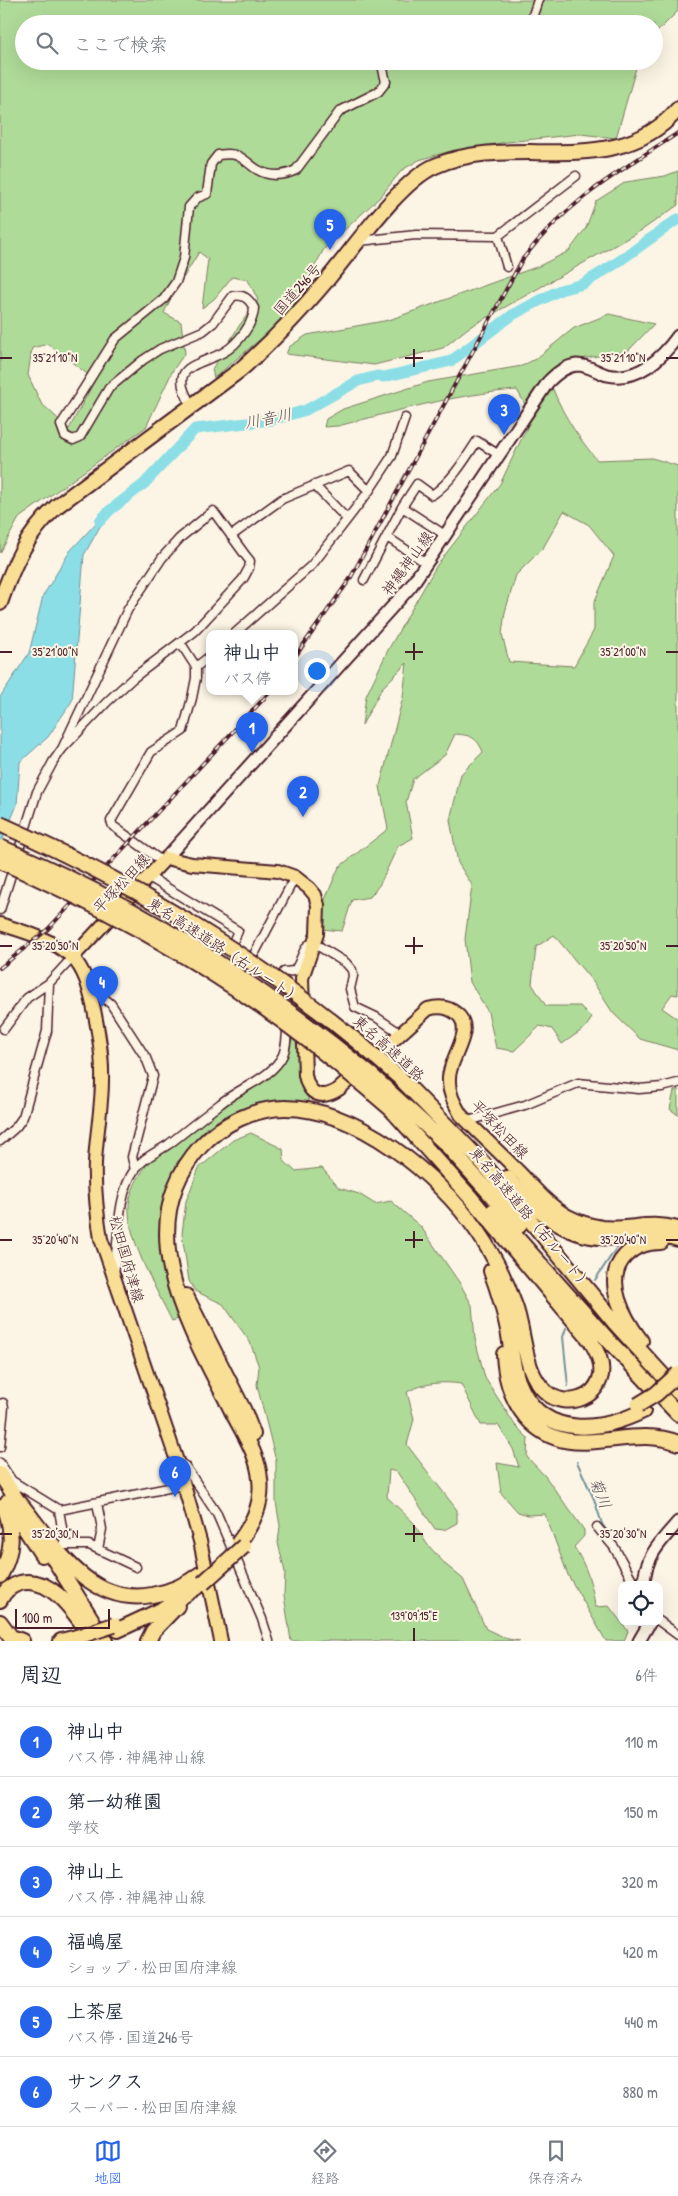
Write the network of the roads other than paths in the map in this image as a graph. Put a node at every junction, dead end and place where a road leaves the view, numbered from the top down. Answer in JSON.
{"nodes":[{"id":1,"x":538,"y":0,"type":"edge"},
{"id":2,"x":533,"y":15,"type":"edge"},
{"id":3,"x":383,"y":70,"type":"edge"},
{"id":4,"x":678,"y":109,"type":"edge"},
{"id":5,"x":576,"y":176,"type":"dead end"},
{"id":6,"x":498,"y":236,"type":"junction"},
{"id":7,"x":359,"y":241,"type":"junction"},
{"id":8,"x":506,"y":267,"type":"dead end"},
{"id":9,"x":678,"y":336,"type":"edge"},
{"id":10,"x":192,"y":406,"type":"junction"},
{"id":11,"x":405,"y":418,"type":"dead end"},
{"id":12,"x":499,"y":455,"type":"junction"},
{"id":13,"x":314,"y":484,"type":"junction"},
{"id":14,"x":369,"y":491,"type":"junction"},
{"id":15,"x":402,"y":508,"type":"junction"},
{"id":16,"x":347,"y":519,"type":"junction"},
{"id":17,"x":445,"y":535,"type":"junction"},
{"id":18,"x":231,"y":536,"type":"junction"},
{"id":19,"x":387,"y":537,"type":"junction"},
{"id":20,"x":426,"y":563,"type":"junction"},
{"id":21,"x":364,"y":580,"type":"dead end"},
{"id":22,"x":0,"y":604,"type":"edge"},
{"id":23,"x":239,"y":630,"type":"edge"},
{"id":24,"x":180,"y":642,"type":"junction"},
{"id":25,"x":206,"y":659,"type":"edge"},
{"id":26,"x":196,"y":667,"type":"junction"},
{"id":27,"x":62,"y":749,"type":"junction"},
{"id":28,"x":0,"y":824,"type":"edge"},
{"id":29,"x":0,"y":847,"type":"edge"},
{"id":30,"x":165,"y":860,"type":"junction"},
{"id":31,"x":0,"y":861,"type":"edge"},
{"id":32,"x":149,"y":878,"type":"junction"},
{"id":33,"x":294,"y":878,"type":"junction"},
{"id":34,"x":0,"y":910,"type":"edge"},
{"id":35,"x":0,"y":924,"type":"edge"},
{"id":36,"x":203,"y":943,"type":"dead end"},
{"id":37,"x":314,"y":946,"type":"junction"},
{"id":38,"x":226,"y":957,"type":"junction"},
{"id":39,"x":72,"y":958,"type":"junction"},
{"id":40,"x":248,"y":967,"type":"junction"},
{"id":41,"x":284,"y":972,"type":"junction"},
{"id":42,"x":49,"y":984,"type":"junction"},
{"id":43,"x":88,"y":985,"type":"junction"},
{"id":44,"x":4,"y":1029,"type":"dead end"},
{"id":45,"x":400,"y":1034,"type":"junction"},
{"id":46,"x":367,"y":1080,"type":"junction"},
{"id":47,"x":678,"y":1083,"type":"edge"},
{"id":48,"x":422,"y":1100,"type":"junction"},
{"id":49,"x":390,"y":1109,"type":"junction"},
{"id":50,"x":468,"y":1122,"type":"junction"},
{"id":51,"x":0,"y":1141,"type":"edge"},
{"id":52,"x":135,"y":1170,"type":"junction"},
{"id":53,"x":678,"y":1228,"type":"edge"},
{"id":54,"x":678,"y":1240,"type":"edge"},
{"id":55,"x":678,"y":1247,"type":"edge"},
{"id":56,"x":502,"y":1276,"type":"junction"},
{"id":57,"x":114,"y":1280,"type":"junction"},
{"id":58,"x":500,"y":1298,"type":"junction"},
{"id":59,"x":678,"y":1374,"type":"edge"},
{"id":60,"x":648,"y":1384,"type":"junction"},
{"id":61,"x":678,"y":1384,"type":"edge"},
{"id":62,"x":678,"y":1392,"type":"edge"},
{"id":63,"x":0,"y":1404,"type":"edge"},
{"id":64,"x":641,"y":1408,"type":"junction"},
{"id":65,"x":678,"y":1414,"type":"edge"},
{"id":66,"x":678,"y":1443,"type":"edge"},
{"id":67,"x":0,"y":1447,"type":"edge"},
{"id":68,"x":177,"y":1461,"type":"junction"},
{"id":69,"x":0,"y":1463,"type":"edge"},
{"id":70,"x":0,"y":1474,"type":"edge"},
{"id":71,"x":183,"y":1485,"type":"junction"},
{"id":72,"x":0,"y":1490,"type":"edge"},
{"id":73,"x":0,"y":1496,"type":"edge"},
{"id":74,"x":19,"y":1502,"type":"junction"},
{"id":75,"x":97,"y":1503,"type":"junction"},
{"id":76,"x":59,"y":1510,"type":"junction"},
{"id":77,"x":678,"y":1522,"type":"edge"},
{"id":78,"x":597,"y":1527,"type":"dead end"},
{"id":79,"x":241,"y":1544,"type":"junction"},
{"id":80,"x":98,"y":1549,"type":"junction"},
{"id":81,"x":136,"y":1567,"type":"dead end"},
{"id":82,"x":0,"y":1576,"type":"edge"},
{"id":83,"x":633,"y":1581,"type":"edge"},
{"id":84,"x":644,"y":1581,"type":"edge"},
{"id":85,"x":197,"y":1582,"type":"junction"},
{"id":86,"x":0,"y":1600,"type":"edge"},
{"id":87,"x":0,"y":1622,"type":"edge"},
{"id":88,"x":663,"y":1623,"type":"edge"},
{"id":89,"x":647,"y":1626,"type":"edge"},
{"id":90,"x":117,"y":1633,"type":"edge"},
{"id":91,"x":678,"y":1635,"type":"edge"},
{"id":92,"x":0,"y":1638,"type":"edge"},
{"id":93,"x":82,"y":1639,"type":"edge"},
{"id":94,"x":4,"y":1641,"type":"edge"},
{"id":95,"x":22,"y":1641,"type":"edge"},
{"id":96,"x":61,"y":1641,"type":"edge"},
{"id":97,"x":95,"y":1641,"type":"edge"},
{"id":98,"x":105,"y":1641,"type":"edge"},
{"id":99,"x":148,"y":1641,"type":"edge"},
{"id":100,"x":220,"y":1641,"type":"edge"},
{"id":101,"x":270,"y":1641,"type":"edge"},
{"id":102,"x":638,"y":1641,"type":"edge"}],
"edges":[{"from":1,"to":2,"type":"street"},
{"from":3,"to":10,"type":"street"},
{"from":4,"to":7,"type":"highway","name":"国道246号"},
{"from":5,"to":6,"type":"street"},
{"from":6,"to":7,"type":"street"},
{"from":6,"to":8,"type":"street"},
{"from":7,"to":10,"type":"highway","name":"国道246号"},
{"from":9,"to":12,"type":"main road","name":"神縄神山線"},
{"from":10,"to":22,"type":"highway","name":"国道246号"},
{"from":11,"to":14,"type":"street"},
{"from":12,"to":15,"type":"street"},
{"from":12,"to":17,"type":"main road","name":"神縄神山線"},
{"from":13,"to":14,"type":"street"},
{"from":13,"to":16,"type":"street"},
{"from":13,"to":18,"type":"street"},
{"from":14,"to":16,"type":"street"},
{"from":15,"to":17,"type":"street"},
{"from":15,"to":19,"type":"street"},
{"from":16,"to":23,"type":"street"},
{"from":17,"to":20,"type":"main road","name":"神縄神山線"},
{"from":18,"to":24,"type":"street"},
{"from":18,"to":27,"type":"street"},
{"from":19,"to":20,"type":"street"},
{"from":19,"to":21,"type":"street"},
{"from":20,"to":30,"type":"main road","name":"神縄神山線"},
{"from":24,"to":26,"type":"street"},
{"from":24,"to":27,"type":"street"},
{"from":25,"to":26,"type":"street"},
{"from":26,"to":30,"type":"street"},
{"from":27,"to":34,"type":"street"},
{"from":28,"to":48,"type":"highway","name":"東名高速道路","bridge":true},
{"from":29,"to":46,"type":"highway","name":"東名高速道路（右ルート）","bridge":true},
{"from":30,"to":32,"type":"main road","name":"平塚松田線"},
{"from":30,"to":33,"type":"main road","name":"平塚松田線"},
{"from":31,"to":46,"type":"highway","bridge":true},
{"from":32,"to":38,"type":"street"},
{"from":32,"to":39,"type":"main road","name":"平塚松田線"},
{"from":33,"to":37,"type":"main road","name":"平塚松田線"},
{"from":33,"to":40,"type":"street"},
{"from":35,"to":39,"type":"main road","name":"松田国府津線"},
{"from":36,"to":38,"type":"street"},
{"from":37,"to":41,"type":"street"},
{"from":37,"to":45,"type":"street"},
{"from":37,"to":45,"type":"main road","name":"平塚松田線"},
{"from":38,"to":40,"type":"street"},
{"from":39,"to":42,"type":"street"},
{"from":39,"to":43,"type":"main road","name":"松田国府津線"},
{"from":40,"to":41,"type":"street"},
{"from":41,"to":52,"type":"street"},
{"from":42,"to":44,"type":"street"},
{"from":42,"to":51,"type":"street"},
{"from":43,"to":52,"type":"street"},
{"from":43,"to":57,"type":"main road","name":"松田国府津線"},
{"from":45,"to":50,"type":"main road","name":"平塚松田線"},
{"from":46,"to":49,"type":"highway"},
{"from":46,"to":60,"type":"highway","name":"東名高速道路（右ルート）"},
{"from":47,"to":50,"type":"street"},
{"from":48,"to":54,"type":"highway"},
{"from":48,"to":62,"type":"highway","name":"東名高速道路"},
{"from":49,"to":56,"type":"highway"},
{"from":49,"to":60,"type":"highway"},
{"from":50,"to":53,"type":"main road","name":"平塚松田線"},
{"from":52,"to":57,"type":"street"},
{"from":55,"to":61,"type":"highway"},
{"from":56,"to":64,"type":"highway"},
{"from":56,"to":79,"type":"highway"},
{"from":57,"to":68,"type":"main road","name":"松田国府津線"},
{"from":58,"to":64,"type":"highway"},
{"from":58,"to":66,"type":"highway"},
{"from":58,"to":79,"type":"highway"},
{"from":59,"to":64,"type":"highway","bridge":true},
{"from":60,"to":65,"type":"highway"},
{"from":61,"to":64,"type":"highway"},
{"from":63,"to":67,"type":"street"},
{"from":68,"to":71,"type":"main road","name":"松田国府津線"},
{"from":68,"to":101,"type":"street"},
{"from":69,"to":76,"type":"street"},
{"from":70,"to":74,"type":"highway"},
{"from":71,"to":75,"type":"street"},
{"from":71,"to":100,"type":"main road","name":"松田国府津線"},
{"from":72,"to":97,"type":"highway"},
{"from":73,"to":82,"type":"highway"},
{"from":74,"to":85,"type":"highway"},
{"from":74,"to":98,"type":"highway"},
{"from":75,"to":76,"type":"street"},
{"from":75,"to":80,"type":"street"},
{"from":76,"to":80,"type":"street"},
{"from":77,"to":84,"type":"main road"},
{"from":78,"to":83,"type":"street"},
{"from":79,"to":85,"type":"highway"},
{"from":80,"to":81,"type":"street"},
{"from":85,"to":90,"type":"highway"},
{"from":85,"to":90,"type":"highway"},
{"from":85,"to":99,"type":"highway"},
{"from":86,"to":97,"type":"highway"},
{"from":87,"to":95,"type":"highway"},
{"from":88,"to":91,"type":"street"},
{"from":89,"to":102,"type":"main road"},
{"from":90,"to":93,"type":"highway"},
{"from":92,"to":94,"type":"highway"},
{"from":93,"to":96,"type":"highway"}]}
